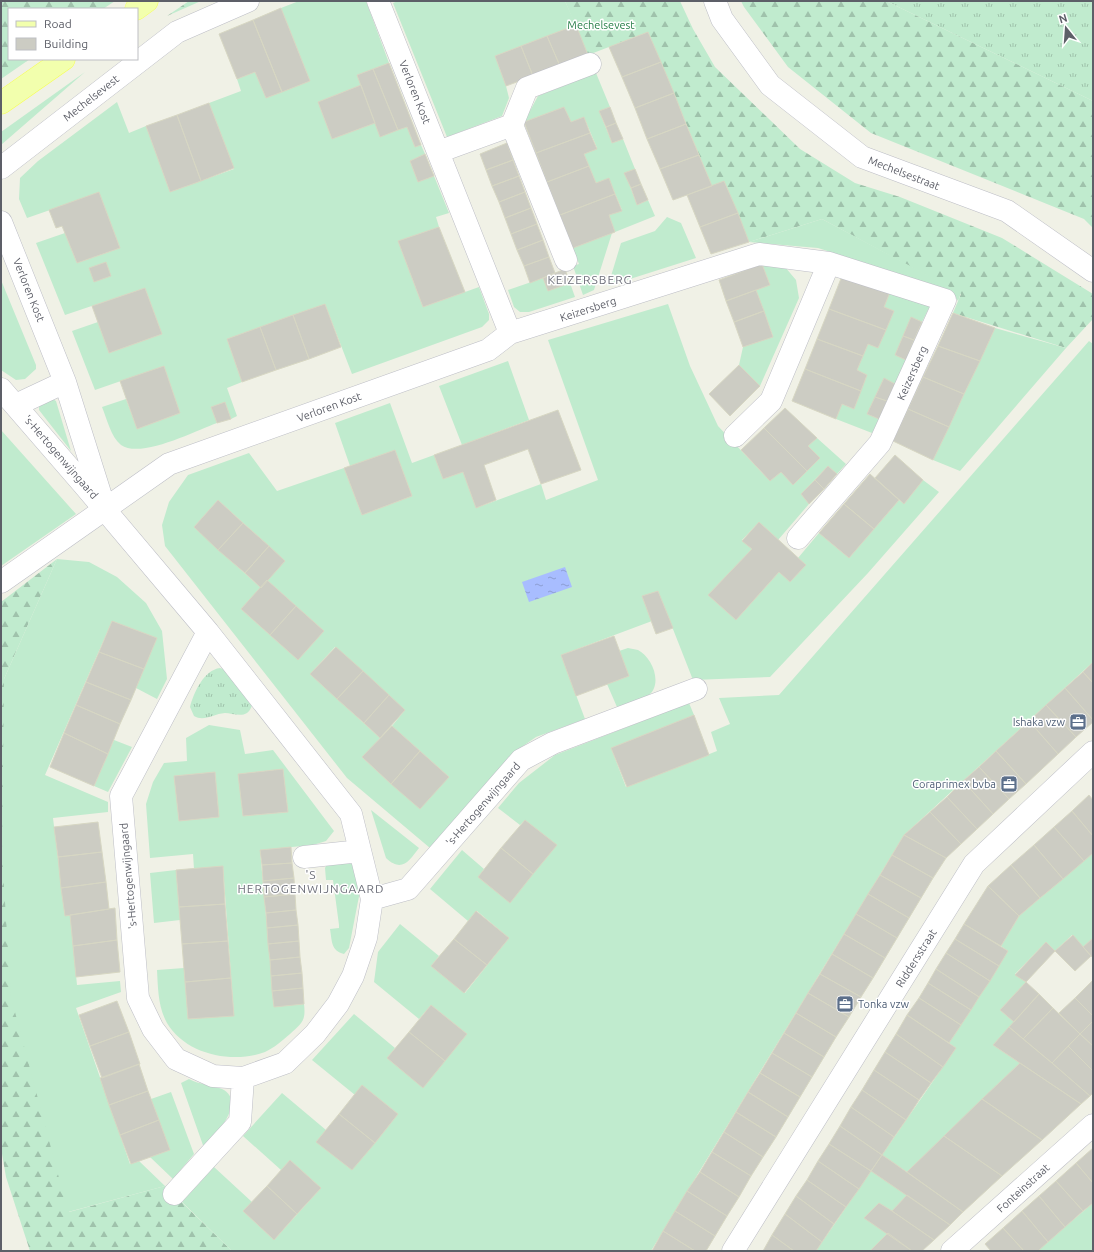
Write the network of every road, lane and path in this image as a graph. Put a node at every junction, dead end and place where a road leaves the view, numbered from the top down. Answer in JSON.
{"nodes":[{"id":1,"x":147,"y":1,"type":"edge"},
{"id":2,"x":248,"y":1,"type":"edge"},
{"id":3,"x":378,"y":1,"type":"edge"},
{"id":4,"x":715,"y":1,"type":"edge"},
{"id":5,"x":137,"y":8,"type":"edge"},
{"id":6,"x":63,"y":60,"type":"edge"},
{"id":7,"x":590,"y":64,"type":"dead end"},
{"id":8,"x":1,"y":103,"type":"edge"},
{"id":9,"x":512,"y":125,"type":"junction"},
{"id":10,"x":438,"y":152,"type":"junction"},
{"id":11,"x":1,"y":168,"type":"edge"},
{"id":12,"x":1,"y":222,"type":"edge"},
{"id":13,"x":566,"y":260,"type":"dead end"},
{"id":14,"x":829,"y":263,"type":"junction"},
{"id":15,"x":1093,"y":271,"type":"edge"},
{"id":16,"x":510,"y":333,"type":"junction"},
{"id":17,"x":65,"y":382,"type":"junction"},
{"id":18,"x":1,"y":389,"type":"edge"},
{"id":19,"x":16,"y":405,"type":"junction"},
{"id":20,"x":735,"y":436,"type":"dead end"},
{"id":21,"x":106,"y":509,"type":"junction"},
{"id":22,"x":798,"y":538,"type":"dead end"},
{"id":23,"x":1,"y":582,"type":"edge"},
{"id":24,"x":208,"y":632,"type":"junction"},
{"id":25,"x":696,"y":689,"type":"dead end"},
{"id":26,"x":1093,"y":752,"type":"edge"},
{"id":27,"x":360,"y":851,"type":"junction"},
{"id":28,"x":304,"y":857,"type":"dead end"},
{"id":29,"x":372,"y":899,"type":"junction"},
{"id":30,"x":243,"y":1078,"type":"junction"},
{"id":31,"x":1093,"y":1125,"type":"edge"},
{"id":32,"x":174,"y":1194,"type":"dead end"},
{"id":33,"x":733,"y":1251,"type":"edge"},
{"id":34,"x":952,"y":1251,"type":"edge"}],
"edges":[{"from":1,"to":5,"type":"main road"},
{"from":2,"to":11,"type":"street","name":"Mechelsevest"},
{"from":3,"to":10,"type":"street","name":"Verloren Kost"},
{"from":4,"to":15,"type":"street","name":"Mechelsestraat"},
{"from":6,"to":8,"type":"main road"},
{"from":7,"to":9,"type":"street"},
{"from":9,"to":10,"type":"street"},
{"from":9,"to":13,"type":"street"},
{"from":10,"to":16,"type":"street","name":"Verloren Kost"},
{"from":12,"to":17,"type":"street","name":"Verloren Kost"},
{"from":14,"to":16,"type":"street","name":"Keizersberg"},
{"from":14,"to":20,"type":"street"},
{"from":14,"to":22,"type":"street","name":"Keizersberg"},
{"from":16,"to":21,"type":"street","name":"Verloren Kost"},
{"from":17,"to":19,"type":"street","name":"'s-Hertogenwijngaard"},
{"from":17,"to":21,"type":"street","name":"Verloren Kost"},
{"from":18,"to":19,"type":"street","name":"'s-Hertogenwijngaard"},
{"from":19,"to":21,"type":"street","name":"'s-Hertogenwijngaard"},
{"from":21,"to":23,"type":"street","name":"'s-Hertogenwijngaard"},
{"from":21,"to":24,"type":"street","name":"'s-Hertogenwijngaard"},
{"from":24,"to":27,"type":"street","name":"'s-Hertogenwijngaard"},
{"from":24,"to":30,"type":"street","name":"'s-Hertogenwijngaard"},
{"from":25,"to":29,"type":"street","name":"'s-Hertogenwijngaard"},
{"from":26,"to":33,"type":"street","name":"Riddersstraat"},
{"from":27,"to":28,"type":"street"},
{"from":27,"to":29,"type":"street","name":"'s-Hertogenwijngaard"},
{"from":29,"to":30,"type":"street","name":"'s-Hertogenwijngaard"},
{"from":30,"to":32,"type":"street"},
{"from":31,"to":34,"type":"street","name":"Fonteinstraat"}]}
